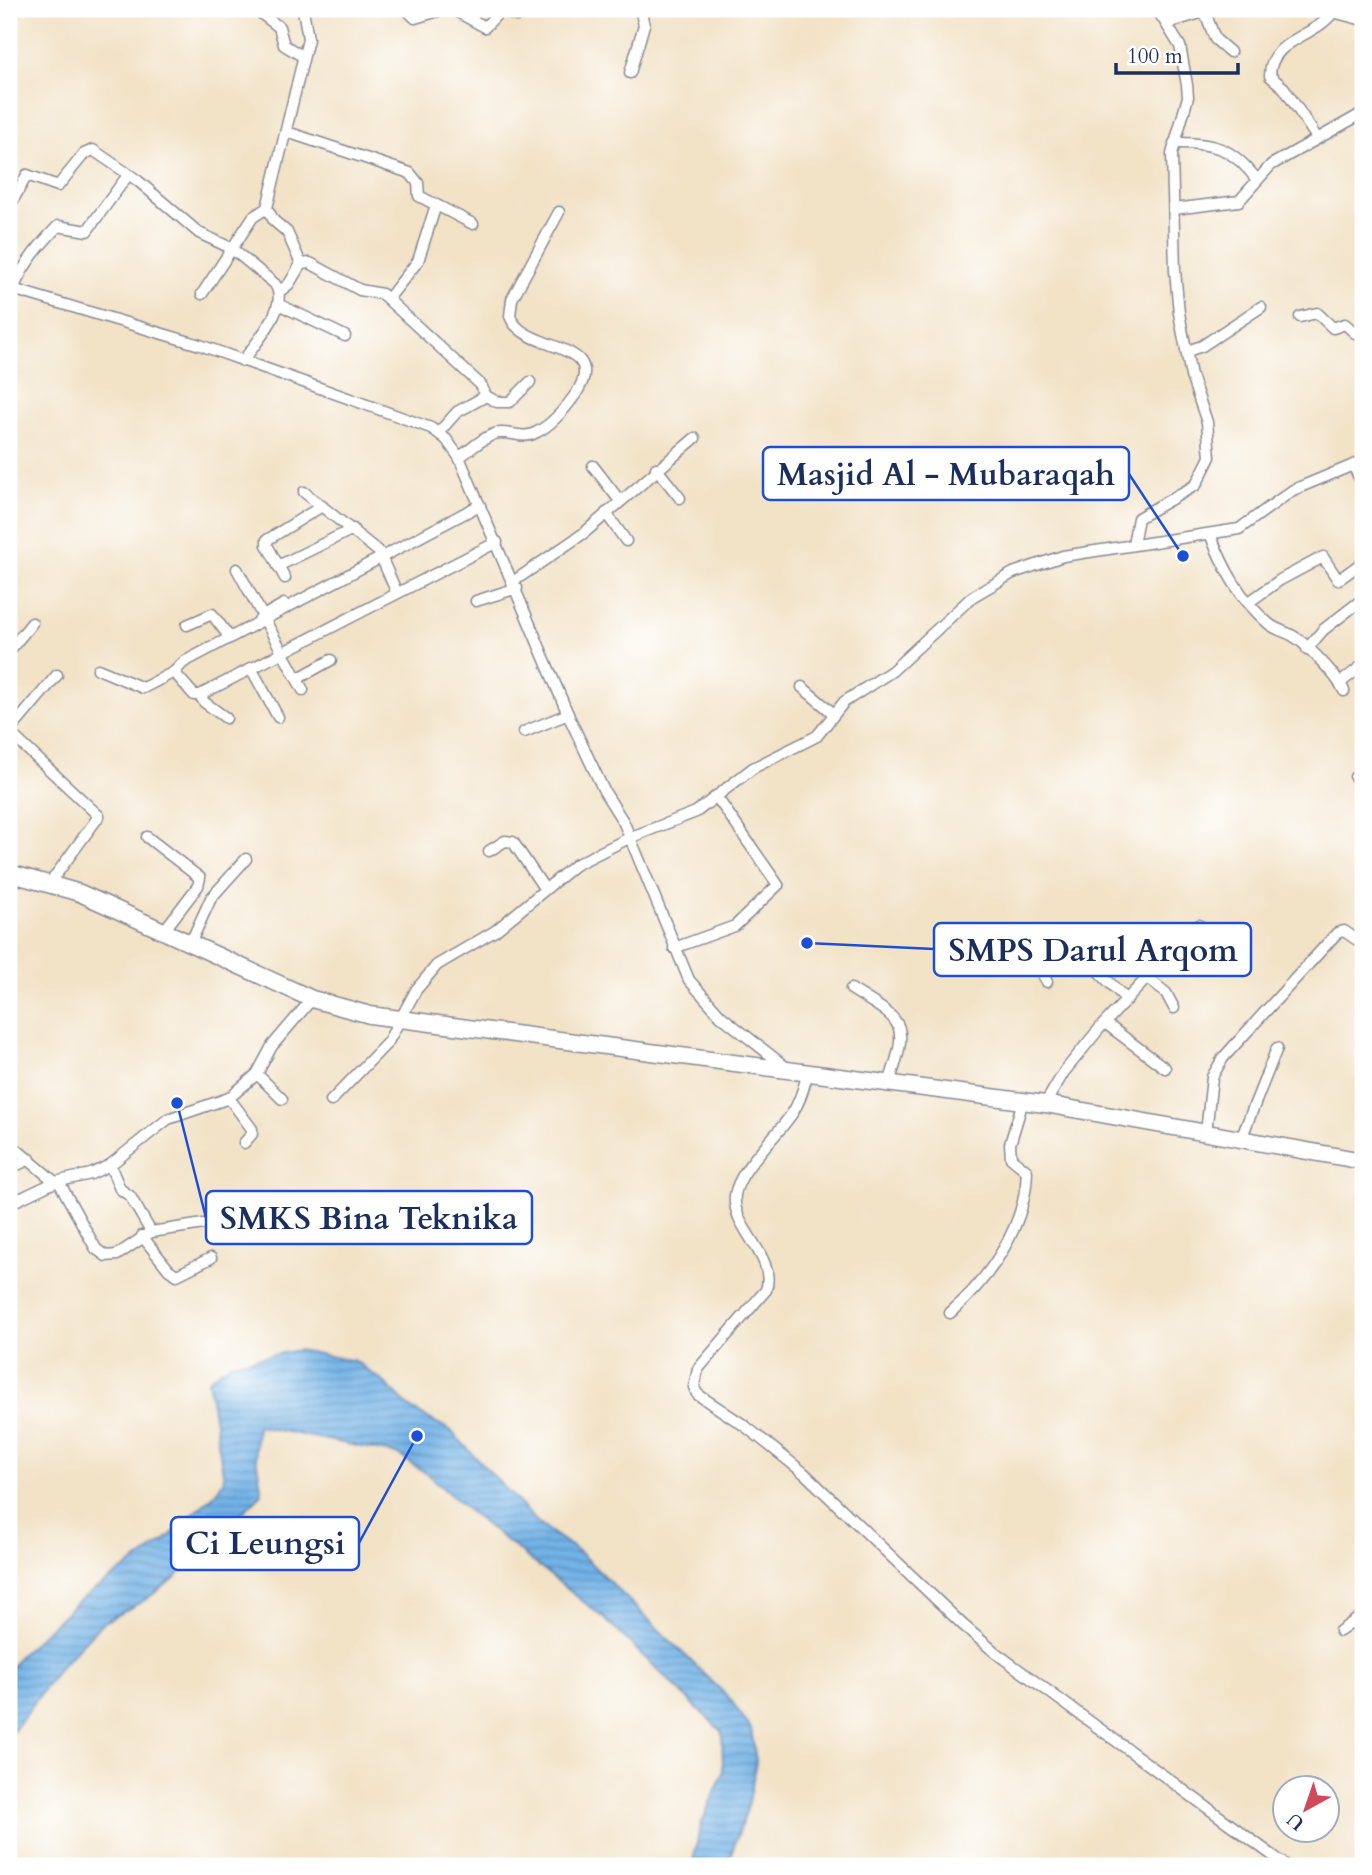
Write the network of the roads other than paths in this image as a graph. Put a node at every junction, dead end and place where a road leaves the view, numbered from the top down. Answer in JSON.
{"nodes":[{"id":1,"x":256,"y":9,"type":"edge"},
{"id":2,"x":303,"y":9,"type":"edge"},
{"id":3,"x":406,"y":9,"type":"edge"},
{"id":4,"x":444,"y":9,"type":"edge"},
{"id":5,"x":452,"y":9,"type":"edge"},
{"id":6,"x":640,"y":9,"type":"edge"},
{"id":7,"x":1157,"y":9,"type":"edge"},
{"id":8,"x":1322,"y":9,"type":"edge"},
{"id":9,"x":1209,"y":10,"type":"edge"},
{"id":10,"x":1334,"y":11,"type":"junction"},
{"id":11,"x":534,"y":13,"type":"dead end"},
{"id":12,"x":1363,"y":20,"type":"edge"},
{"id":13,"x":1168,"y":23,"type":"junction"},
{"id":14,"x":1230,"y":52,"type":"dead end"},
{"id":15,"x":302,"y":55,"type":"junction"},
{"id":16,"x":630,"y":73,"type":"dead end"},
{"id":17,"x":1363,"y":113,"type":"edge"},
{"id":18,"x":287,"y":132,"type":"junction"},
{"id":19,"x":1317,"y":138,"type":"junction"},
{"id":20,"x":1174,"y":143,"type":"junction"},
{"id":21,"x":128,"y":175,"type":"junction"},
{"id":22,"x":1257,"y":180,"type":"junction"},
{"id":23,"x":436,"y":205,"type":"junction"},
{"id":24,"x":9,"y":207,"type":"edge"},
{"id":25,"x":267,"y":208,"type":"junction"},
{"id":26,"x":1174,"y":209,"type":"junction"},
{"id":27,"x":559,"y":212,"type":"dead end"},
{"id":28,"x":473,"y":224,"type":"dead end"},
{"id":29,"x":231,"y":248,"type":"junction"},
{"id":30,"x":302,"y":264,"type":"junction"},
{"id":31,"x":11,"y":288,"type":"edge"},
{"id":32,"x":279,"y":291,"type":"junction"},
{"id":33,"x":202,"y":294,"type":"dead end"},
{"id":34,"x":388,"y":299,"type":"junction"},
{"id":35,"x":9,"y":302,"type":"edge"},
{"id":36,"x":280,"y":305,"type":"junction"},
{"id":37,"x":1261,"y":307,"type":"dead end"},
{"id":38,"x":1300,"y":317,"type":"dead end"},
{"id":39,"x":1363,"y":333,"type":"edge"},
{"id":40,"x":345,"y":336,"type":"dead end"},
{"id":41,"x":1187,"y":351,"type":"junction"},
{"id":42,"x":243,"y":361,"type":"junction"},
{"id":43,"x":530,"y":382,"type":"dead end"},
{"id":44,"x":486,"y":396,"type":"junction"},
{"id":45,"x":439,"y":432,"type":"junction"},
{"id":46,"x":695,"y":438,"type":"dead end"},
{"id":47,"x":459,"y":457,"type":"junction"},
{"id":48,"x":1358,"y":464,"type":"edge"},
{"id":49,"x":593,"y":466,"type":"dead end"},
{"id":50,"x":656,"y":468,"type":"junction"},
{"id":51,"x":1363,"y":485,"type":"edge"},
{"id":52,"x":304,"y":492,"type":"dead end"},
{"id":53,"x":680,"y":498,"type":"dead end"},
{"id":54,"x":620,"y":501,"type":"junction"},
{"id":55,"x":479,"y":502,"type":"junction"},
{"id":56,"x":322,"y":506,"type":"junction"},
{"id":57,"x":606,"y":513,"type":"junction"},
{"id":58,"x":353,"y":529,"type":"junction"},
{"id":59,"x":1210,"y":534,"type":"junction"},
{"id":60,"x":626,"y":541,"type":"dead end"},
{"id":61,"x":497,"y":542,"type":"junction"},
{"id":62,"x":1133,"y":544,"type":"junction"},
{"id":63,"x":381,"y":554,"type":"junction"},
{"id":64,"x":1363,"y":562,"type":"edge"},
{"id":65,"x":278,"y":566,"type":"junction"},
{"id":66,"x":237,"y":569,"type":"dead end"},
{"id":67,"x":285,"y":579,"type":"dead end"},
{"id":68,"x":515,"y":585,"type":"junction"},
{"id":69,"x":396,"y":592,"type":"junction"},
{"id":70,"x":1363,"y":598,"type":"edge"},
{"id":71,"x":476,"y":601,"type":"dead end"},
{"id":72,"x":1249,"y":602,"type":"junction"},
{"id":73,"x":262,"y":620,"type":"junction"},
{"id":74,"x":32,"y":623,"type":"dead end"},
{"id":75,"x":187,"y":625,"type":"dead end"},
{"id":76,"x":230,"y":638,"type":"junction"},
{"id":77,"x":1307,"y":649,"type":"junction"},
{"id":78,"x":9,"y":651,"type":"edge"},
{"id":79,"x":282,"y":652,"type":"junction"},
{"id":80,"x":331,"y":660,"type":"dead end"},
{"id":81,"x":1363,"y":665,"type":"edge"},
{"id":82,"x":251,"y":668,"type":"junction"},
{"id":83,"x":98,"y":669,"type":"dead end"},
{"id":84,"x":174,"y":672,"type":"junction"},
{"id":85,"x":57,"y":675,"type":"dead end"},
{"id":86,"x":297,"y":679,"type":"junction"},
{"id":87,"x":802,"y":687,"type":"dead end"},
{"id":88,"x":303,"y":690,"type":"dead end"},
{"id":89,"x":200,"y":695,"type":"junction"},
{"id":90,"x":568,"y":714,"type":"junction"},
{"id":91,"x":834,"y":714,"type":"junction"},
{"id":92,"x":278,"y":717,"type":"dead end"},
{"id":93,"x":226,"y":718,"type":"dead end"},
{"id":94,"x":9,"y":732,"type":"edge"},
{"id":95,"x":524,"y":732,"type":"dead end"},
{"id":96,"x":716,"y":796,"type":"junction"},
{"id":97,"x":147,"y":837,"type":"dead end"},
{"id":98,"x":629,"y":838,"type":"junction"},
{"id":99,"x":488,"y":851,"type":"dead end"},
{"id":100,"x":246,"y":859,"type":"dead end"},
{"id":101,"x":9,"y":873,"type":"edge"},
{"id":102,"x":50,"y":883,"type":"junction"},
{"id":103,"x":544,"y":888,"type":"junction"},
{"id":104,"x":1199,"y":925,"type":"dead end"},
{"id":105,"x":163,"y":932,"type":"junction"},
{"id":106,"x":190,"y":944,"type":"junction"},
{"id":107,"x":1363,"y":944,"type":"edge"},
{"id":108,"x":674,"y":948,"type":"junction"},
{"id":109,"x":1083,"y":956,"type":"dead end"},
{"id":110,"x":1149,"y":974,"type":"junction"},
{"id":111,"x":1047,"y":982,"type":"dead end"},
{"id":112,"x":851,"y":989,"type":"dead end"},
{"id":113,"x":312,"y":999,"type":"junction"},
{"id":114,"x":1126,"y":1000,"type":"junction"},
{"id":115,"x":1174,"y":1008,"type":"dead end"},
{"id":116,"x":399,"y":1019,"type":"junction"},
{"id":117,"x":1105,"y":1023,"type":"junction"},
{"id":118,"x":1277,"y":1048,"type":"dead end"},
{"id":119,"x":1165,"y":1068,"type":"dead end"},
{"id":120,"x":789,"y":1069,"type":"junction"},
{"id":121,"x":808,"y":1072,"type":"junction"},
{"id":122,"x":257,"y":1074,"type":"junction"},
{"id":123,"x":889,"y":1083,"type":"junction"},
{"id":124,"x":229,"y":1098,"type":"junction"},
{"id":125,"x":282,"y":1099,"type":"dead end"},
{"id":126,"x":331,"y":1101,"type":"dead end"},
{"id":127,"x":1023,"y":1101,"type":"junction"},
{"id":128,"x":1045,"y":1104,"type":"junction"},
{"id":129,"x":1206,"y":1133,"type":"junction"},
{"id":130,"x":1241,"y":1139,"type":"junction"},
{"id":131,"x":9,"y":1143,"type":"edge"},
{"id":132,"x":244,"y":1143,"type":"dead end"},
{"id":133,"x":30,"y":1160,"type":"junction"},
{"id":134,"x":1363,"y":1161,"type":"edge"},
{"id":135,"x":110,"y":1165,"type":"junction"},
{"id":136,"x":9,"y":1169,"type":"edge"},
{"id":137,"x":57,"y":1182,"type":"junction"},
{"id":138,"x":9,"y":1204,"type":"edge"},
{"id":139,"x":204,"y":1224,"type":"dead end"},
{"id":140,"x":146,"y":1234,"type":"junction"},
{"id":141,"x":211,"y":1258,"type":"dead end"},
{"id":142,"x":950,"y":1313,"type":"dead end"},
{"id":143,"x":1363,"y":1615,"type":"edge"},
{"id":144,"x":1340,"y":1631,"type":"dead end"},
{"id":145,"x":1287,"y":1866,"type":"edge"}],
"edges":[{"from":1,"to":15,"type":"street"},
{"from":2,"to":15,"type":"street"},
{"from":3,"to":4,"type":"street"},
{"from":5,"to":11,"type":"street"},
{"from":6,"to":16,"type":"street"},
{"from":7,"to":13,"type":"street"},
{"from":8,"to":10,"type":"street"},
{"from":9,"to":13,"type":"street"},
{"from":9,"to":14,"type":"street"},
{"from":10,"to":12,"type":"street"},
{"from":10,"to":19,"type":"street"},
{"from":13,"to":20,"type":"street"},
{"from":15,"to":18,"type":"street"},
{"from":17,"to":19,"type":"street"},
{"from":18,"to":23,"type":"street"},
{"from":18,"to":25,"type":"street"},
{"from":19,"to":22,"type":"street"},
{"from":20,"to":22,"type":"street"},
{"from":20,"to":26,"type":"street"},
{"from":21,"to":24,"type":"street"},
{"from":21,"to":29,"type":"street"},
{"from":21,"to":31,"type":"street"},
{"from":22,"to":26,"type":"street"},
{"from":23,"to":28,"type":"street"},
{"from":23,"to":34,"type":"street"},
{"from":25,"to":29,"type":"street"},
{"from":25,"to":30,"type":"street"},
{"from":26,"to":41,"type":"street"},
{"from":27,"to":47,"type":"street"},
{"from":29,"to":32,"type":"street"},
{"from":29,"to":33,"type":"street"},
{"from":30,"to":32,"type":"street"},
{"from":30,"to":34,"type":"street"},
{"from":31,"to":35,"type":"street"},
{"from":31,"to":42,"type":"street"},
{"from":32,"to":36,"type":"street"},
{"from":34,"to":44,"type":"street"},
{"from":36,"to":40,"type":"street"},
{"from":36,"to":42,"type":"street"},
{"from":37,"to":41,"type":"street"},
{"from":38,"to":39,"type":"street"},
{"from":41,"to":62,"type":"street"},
{"from":42,"to":45,"type":"street"},
{"from":43,"to":44,"type":"street"},
{"from":44,"to":45,"type":"street"},
{"from":45,"to":47,"type":"street"},
{"from":46,"to":50,"type":"street"},
{"from":47,"to":55,"type":"street"},
{"from":48,"to":51,"type":"street"},
{"from":48,"to":59,"type":"street"},
{"from":49,"to":54,"type":"street"},
{"from":50,"to":53,"type":"street"},
{"from":50,"to":54,"type":"street"},
{"from":52,"to":56,"type":"street"},
{"from":54,"to":57,"type":"street"},
{"from":55,"to":61,"type":"street"},
{"from":55,"to":63,"type":"street"},
{"from":56,"to":58,"type":"street"},
{"from":56,"to":65,"type":"street"},
{"from":57,"to":60,"type":"street"},
{"from":57,"to":68,"type":"street"},
{"from":58,"to":63,"type":"street"},
{"from":58,"to":65,"type":"street"},
{"from":59,"to":62,"type":"street"},
{"from":59,"to":72,"type":"street"},
{"from":61,"to":68,"type":"street"},
{"from":61,"to":69,"type":"street"},
{"from":62,"to":91,"type":"street"},
{"from":63,"to":69,"type":"street"},
{"from":63,"to":73,"type":"street"},
{"from":64,"to":72,"type":"street"},
{"from":65,"to":67,"type":"street"},
{"from":66,"to":73,"type":"street"},
{"from":68,"to":71,"type":"street"},
{"from":68,"to":90,"type":"street"},
{"from":69,"to":79,"type":"street"},
{"from":70,"to":77,"type":"street"},
{"from":72,"to":77,"type":"street"},
{"from":73,"to":76,"type":"street"},
{"from":73,"to":79,"type":"street"},
{"from":74,"to":78,"type":"street"},
{"from":75,"to":76,"type":"street"},
{"from":76,"to":84,"type":"street"},
{"from":77,"to":81,"type":"street"},
{"from":79,"to":82,"type":"street"},
{"from":79,"to":86,"type":"street"},
{"from":80,"to":86,"type":"street"},
{"from":82,"to":89,"type":"street"},
{"from":82,"to":92,"type":"street"},
{"from":83,"to":84,"type":"street"},
{"from":84,"to":89,"type":"street"},
{"from":85,"to":94,"type":"street"},
{"from":86,"to":88,"type":"street"},
{"from":87,"to":91,"type":"street"},
{"from":89,"to":93,"type":"street"},
{"from":90,"to":95,"type":"street"},
{"from":90,"to":98,"type":"street"},
{"from":91,"to":96,"type":"street"},
{"from":94,"to":102,"type":"street"},
{"from":96,"to":98,"type":"street"},
{"from":96,"to":108,"type":"street"},
{"from":97,"to":105,"type":"street"},
{"from":98,"to":103,"type":"street"},
{"from":98,"to":108,"type":"street"},
{"from":99,"to":103,"type":"street"},
{"from":100,"to":106,"type":"street"},
{"from":101,"to":102,"type":"main road"},
{"from":102,"to":105,"type":"main road"},
{"from":103,"to":116,"type":"street"},
{"from":104,"to":110,"type":"street"},
{"from":105,"to":106,"type":"main road"},
{"from":106,"to":113,"type":"main road"},
{"from":107,"to":129,"type":"street"},
{"from":108,"to":120,"type":"street"},
{"from":109,"to":114,"type":"street"},
{"from":110,"to":111,"type":"street"},
{"from":110,"to":114,"type":"street"},
{"from":110,"to":115,"type":"street"},
{"from":112,"to":123,"type":"street"},
{"from":113,"to":116,"type":"main road"},
{"from":113,"to":122,"type":"street"},
{"from":114,"to":117,"type":"street"},
{"from":116,"to":120,"type":"main road"},
{"from":116,"to":126,"type":"street"},
{"from":117,"to":119,"type":"street"},
{"from":117,"to":128,"type":"street"},
{"from":118,"to":130,"type":"street"},
{"from":120,"to":121,"type":"main road"},
{"from":121,"to":123,"type":"main road"},
{"from":121,"to":145,"type":"street"},
{"from":122,"to":124,"type":"street"},
{"from":122,"to":125,"type":"street"},
{"from":123,"to":127,"type":"main road"},
{"from":124,"to":132,"type":"street"},
{"from":124,"to":135,"type":"street"},
{"from":127,"to":128,"type":"main road"},
{"from":127,"to":142,"type":"street"},
{"from":128,"to":129,"type":"main road"},
{"from":129,"to":130,"type":"main road"},
{"from":130,"to":134,"type":"main road"},
{"from":131,"to":133,"type":"street"},
{"from":133,"to":136,"type":"street"},
{"from":133,"to":137,"type":"street"},
{"from":135,"to":137,"type":"street"},
{"from":135,"to":140,"type":"street"},
{"from":137,"to":138,"type":"street"},
{"from":137,"to":140,"type":"street"},
{"from":139,"to":140,"type":"street"},
{"from":140,"to":141,"type":"street"},
{"from":143,"to":144,"type":"street"}]}
